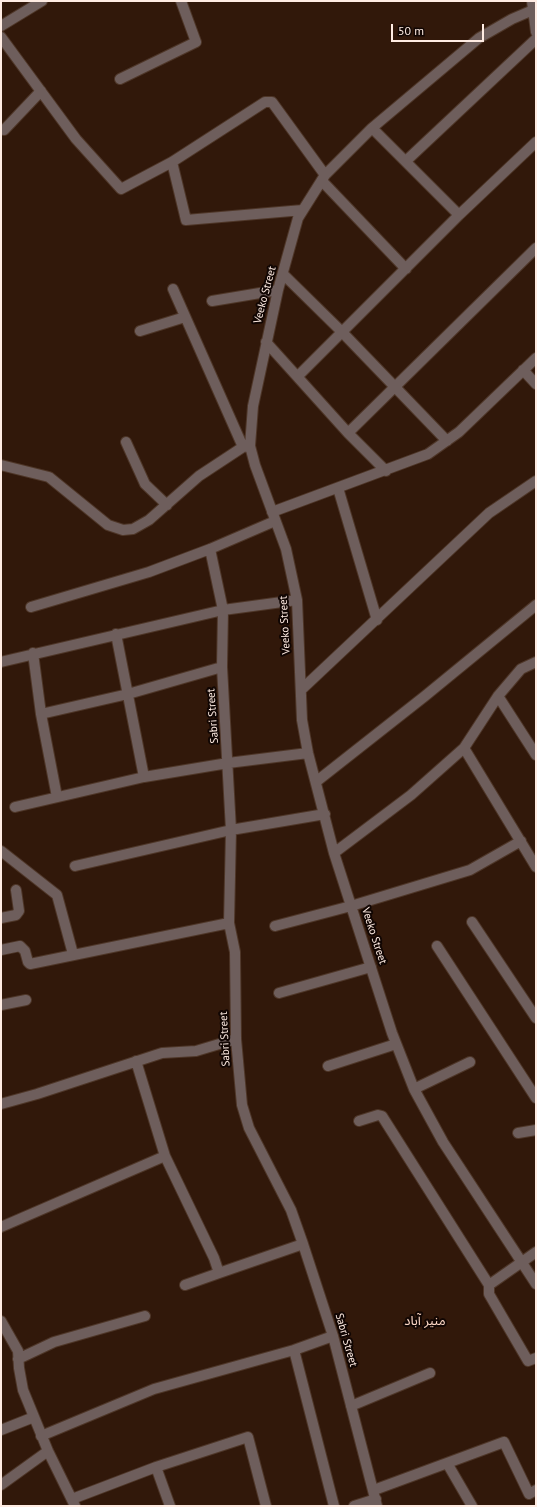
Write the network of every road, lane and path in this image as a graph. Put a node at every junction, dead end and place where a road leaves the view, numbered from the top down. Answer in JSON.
{"nodes":[{"id":1,"x":42,"y":1,"type":"edge"},
{"id":2,"x":181,"y":1,"type":"edge"},
{"id":3,"x":532,"y":6,"type":"edge"},
{"id":4,"x":1,"y":26,"type":"edge"},
{"id":5,"x":536,"y":32,"type":"edge"},
{"id":6,"x":1,"y":37,"type":"edge"},
{"id":7,"x":536,"y":39,"type":"edge"},
{"id":8,"x":120,"y":79,"type":"dead end"},
{"id":9,"x":41,"y":92,"type":"junction"},
{"id":10,"x":372,"y":128,"type":"junction"},
{"id":11,"x":4,"y":130,"type":"dead end"},
{"id":12,"x":536,"y":142,"type":"edge"},
{"id":13,"x":407,"y":160,"type":"junction"},
{"id":14,"x":172,"y":162,"type":"junction"},
{"id":15,"x":323,"y":178,"type":"junction"},
{"id":16,"x":303,"y":210,"type":"junction"},
{"id":17,"x":459,"y":215,"type":"junction"},
{"id":18,"x":536,"y":248,"type":"edge"},
{"id":19,"x":406,"y":269,"type":"junction"},
{"id":20,"x":283,"y":274,"type":"junction"},
{"id":21,"x":173,"y":288,"type":"dead end"},
{"id":22,"x":278,"y":290,"type":"junction"},
{"id":23,"x":212,"y":301,"type":"dead end"},
{"id":24,"x":186,"y":317,"type":"junction"},
{"id":25,"x":140,"y":331,"type":"dead end"},
{"id":26,"x":342,"y":332,"type":"junction"},
{"id":27,"x":266,"y":342,"type":"junction"},
{"id":28,"x":536,"y":358,"type":"edge"},
{"id":29,"x":523,"y":370,"type":"junction"},
{"id":30,"x":298,"y":376,"type":"junction"},
{"id":31,"x":536,"y":384,"type":"edge"},
{"id":32,"x":394,"y":388,"type":"junction"},
{"id":33,"x":348,"y":433,"type":"junction"},
{"id":34,"x":447,"y":441,"type":"junction"},
{"id":35,"x":126,"y":442,"type":"dead end"},
{"id":36,"x":246,"y":446,"type":"junction"},
{"id":37,"x":1,"y":465,"type":"edge"},
{"id":38,"x":386,"y":471,"type":"junction"},
{"id":39,"x":536,"y":481,"type":"edge"},
{"id":40,"x":338,"y":488,"type":"junction"},
{"id":41,"x":167,"y":505,"type":"junction"},
{"id":42,"x":274,"y":516,"type":"junction"},
{"id":43,"x":210,"y":548,"type":"junction"},
{"id":44,"x":297,"y":600,"type":"junction"},
{"id":45,"x":536,"y":605,"type":"edge"},
{"id":46,"x":31,"y":607,"type":"dead end"},
{"id":47,"x":223,"y":610,"type":"junction"},
{"id":48,"x":377,"y":620,"type":"junction"},
{"id":49,"x":116,"y":634,"type":"junction"},
{"id":50,"x":34,"y":653,"type":"junction"},
{"id":51,"x":1,"y":662,"type":"edge"},
{"id":52,"x":536,"y":662,"type":"edge"},
{"id":53,"x":222,"y":667,"type":"junction"},
{"id":54,"x":301,"y":690,"type":"junction"},
{"id":55,"x":128,"y":694,"type":"junction"},
{"id":56,"x":498,"y":696,"type":"junction"},
{"id":57,"x":41,"y":714,"type":"junction"},
{"id":58,"x":464,"y":748,"type":"junction"},
{"id":59,"x":308,"y":753,"type":"junction"},
{"id":60,"x":536,"y":755,"type":"edge"},
{"id":61,"x":228,"y":763,"type":"junction"},
{"id":62,"x":144,"y":777,"type":"junction"},
{"id":63,"x":316,"y":781,"type":"junction"},
{"id":64,"x":57,"y":797,"type":"junction"},
{"id":65,"x":15,"y":807,"type":"dead end"},
{"id":66,"x":325,"y":814,"type":"junction"},
{"id":67,"x":231,"y":830,"type":"junction"},
{"id":68,"x":521,"y":842,"type":"junction"},
{"id":69,"x":1,"y":851,"type":"edge"},
{"id":70,"x":334,"y":852,"type":"junction"},
{"id":71,"x":76,"y":866,"type":"dead end"},
{"id":72,"x":536,"y":867,"type":"edge"},
{"id":73,"x":16,"y":890,"type":"dead end"},
{"id":74,"x":351,"y":906,"type":"junction"},
{"id":75,"x":1,"y":918,"type":"edge"},
{"id":76,"x":472,"y":922,"type":"dead end"},
{"id":77,"x":229,"y":923,"type":"junction"},
{"id":78,"x":275,"y":926,"type":"dead end"},
{"id":79,"x":437,"y":946,"type":"dead end"},
{"id":80,"x":1,"y":950,"type":"edge"},
{"id":81,"x":73,"y":954,"type":"junction"},
{"id":82,"x":371,"y":967,"type":"junction"},
{"id":83,"x":279,"y":993,"type":"dead end"},
{"id":84,"x":26,"y":1000,"type":"dead end"},
{"id":85,"x":1,"y":1005,"type":"edge"},
{"id":86,"x":536,"y":1018,"type":"edge"},
{"id":87,"x":236,"y":1038,"type":"junction"},
{"id":88,"x":396,"y":1044,"type":"junction"},
{"id":89,"x":136,"y":1061,"type":"junction"},
{"id":90,"x":470,"y":1062,"type":"dead end"},
{"id":91,"x":328,"y":1066,"type":"dead end"},
{"id":92,"x":414,"y":1089,"type":"junction"},
{"id":93,"x":536,"y":1098,"type":"edge"},
{"id":94,"x":1,"y":1104,"type":"edge"},
{"id":95,"x":359,"y":1122,"type":"dead end"},
{"id":96,"x":536,"y":1130,"type":"edge"},
{"id":97,"x":518,"y":1133,"type":"dead end"},
{"id":98,"x":165,"y":1156,"type":"junction"},
{"id":99,"x":1,"y":1228,"type":"edge"},
{"id":100,"x":303,"y":1244,"type":"junction"},
{"id":101,"x":536,"y":1252,"type":"edge"},
{"id":102,"x":524,"y":1262,"type":"junction"},
{"id":103,"x":219,"y":1273,"type":"junction"},
{"id":104,"x":536,"y":1284,"type":"edge"},
{"id":105,"x":185,"y":1285,"type":"dead end"},
{"id":106,"x":489,"y":1285,"type":"junction"},
{"id":107,"x":145,"y":1316,"type":"dead end"},
{"id":108,"x":1,"y":1321,"type":"edge"},
{"id":109,"x":333,"y":1336,"type":"junction"},
{"id":110,"x":294,"y":1350,"type":"junction"},
{"id":111,"x":536,"y":1358,"type":"edge"},
{"id":112,"x":18,"y":1359,"type":"junction"},
{"id":113,"x":430,"y":1373,"type":"dead end"},
{"id":114,"x":351,"y":1406,"type":"junction"},
{"id":115,"x":34,"y":1417,"type":"junction"},
{"id":116,"x":1,"y":1430,"type":"edge"},
{"id":117,"x":42,"y":1436,"type":"junction"},
{"id":118,"x":48,"y":1451,"type":"junction"},
{"id":119,"x":447,"y":1463,"type":"junction"},
{"id":120,"x":156,"y":1467,"type":"junction"},
{"id":121,"x":1,"y":1485,"type":"edge"},
{"id":122,"x":536,"y":1490,"type":"edge"},
{"id":123,"x":375,"y":1499,"type":"edge"},
{"id":124,"x":74,"y":1503,"type":"edge"},
{"id":125,"x":170,"y":1506,"type":"edge"},
{"id":126,"x":266,"y":1506,"type":"edge"},
{"id":127,"x":334,"y":1506,"type":"edge"},
{"id":128,"x":354,"y":1506,"type":"edge"},
{"id":129,"x":472,"y":1506,"type":"edge"}],
"edges":[{"from":1,"to":4,"type":"street"},
{"from":2,"to":8,"type":"street"},
{"from":3,"to":5,"type":"street"},
{"from":3,"to":10,"type":"street","name":"Veeko Street"},
{"from":6,"to":9,"type":"street"},
{"from":7,"to":13,"type":"street"},
{"from":9,"to":11,"type":"street"},
{"from":9,"to":14,"type":"street"},
{"from":10,"to":13,"type":"street"},
{"from":10,"to":15,"type":"street","name":"Veeko Street"},
{"from":12,"to":17,"type":"street"},
{"from":13,"to":17,"type":"street"},
{"from":14,"to":15,"type":"street"},
{"from":14,"to":16,"type":"street"},
{"from":15,"to":16,"type":"street","name":"Veeko Street"},
{"from":15,"to":19,"type":"street"},
{"from":16,"to":20,"type":"street","name":"Veeko Street"},
{"from":17,"to":19,"type":"street"},
{"from":18,"to":32,"type":"street"},
{"from":19,"to":26,"type":"street"},
{"from":20,"to":22,"type":"street","name":"Veeko Street"},
{"from":20,"to":26,"type":"street"},
{"from":21,"to":24,"type":"street"},
{"from":22,"to":23,"type":"street"},
{"from":22,"to":27,"type":"street","name":"Veeko Street"},
{"from":24,"to":25,"type":"street"},
{"from":24,"to":36,"type":"street"},
{"from":26,"to":30,"type":"street"},
{"from":26,"to":32,"type":"street"},
{"from":27,"to":30,"type":"street"},
{"from":27,"to":36,"type":"street","name":"Veeko Street"},
{"from":28,"to":29,"type":"street"},
{"from":29,"to":31,"type":"street"},
{"from":29,"to":34,"type":"street"},
{"from":30,"to":33,"type":"street"},
{"from":32,"to":33,"type":"street"},
{"from":32,"to":34,"type":"street"},
{"from":33,"to":38,"type":"street"},
{"from":34,"to":38,"type":"street"},
{"from":35,"to":41,"type":"street"},
{"from":36,"to":41,"type":"street"},
{"from":36,"to":42,"type":"street","name":"Veeko Street"},
{"from":37,"to":41,"type":"street"},
{"from":38,"to":40,"type":"street"},
{"from":39,"to":48,"type":"street"},
{"from":40,"to":42,"type":"street"},
{"from":40,"to":48,"type":"street"},
{"from":42,"to":43,"type":"street"},
{"from":42,"to":44,"type":"street","name":"Veeko Street"},
{"from":43,"to":46,"type":"street"},
{"from":43,"to":47,"type":"street","name":"Sabri Street"},
{"from":44,"to":47,"type":"street"},
{"from":44,"to":54,"type":"street","name":"Veeko Street"},
{"from":45,"to":63,"type":"street"},
{"from":47,"to":49,"type":"street"},
{"from":47,"to":53,"type":"street","name":"Sabri Street"},
{"from":48,"to":54,"type":"street"},
{"from":49,"to":50,"type":"street"},
{"from":49,"to":55,"type":"street"},
{"from":50,"to":51,"type":"street"},
{"from":50,"to":57,"type":"street"},
{"from":52,"to":56,"type":"street"},
{"from":53,"to":55,"type":"street"},
{"from":53,"to":61,"type":"street","name":"Sabri Street"},
{"from":54,"to":59,"type":"street","name":"Veeko Street"},
{"from":55,"to":57,"type":"street"},
{"from":55,"to":62,"type":"street"},
{"from":56,"to":58,"type":"street"},
{"from":56,"to":60,"type":"street"},
{"from":57,"to":64,"type":"street"},
{"from":58,"to":68,"type":"street"},
{"from":58,"to":70,"type":"street"},
{"from":59,"to":61,"type":"street"},
{"from":59,"to":63,"type":"street","name":"Veeko Street"},
{"from":61,"to":62,"type":"street"},
{"from":61,"to":67,"type":"street","name":"Sabri Street"},
{"from":62,"to":64,"type":"street"},
{"from":63,"to":66,"type":"street","name":"Veeko Street"},
{"from":64,"to":65,"type":"street"},
{"from":66,"to":67,"type":"street"},
{"from":66,"to":70,"type":"street","name":"Veeko Street"},
{"from":67,"to":71,"type":"street"},
{"from":67,"to":77,"type":"street","name":"Sabri Street"},
{"from":68,"to":72,"type":"street"},
{"from":68,"to":74,"type":"street"},
{"from":69,"to":81,"type":"street"},
{"from":70,"to":74,"type":"street","name":"Veeko Street"},
{"from":73,"to":75,"type":"street"},
{"from":74,"to":78,"type":"street"},
{"from":74,"to":82,"type":"street","name":"Veeko Street"},
{"from":76,"to":86,"type":"street"},
{"from":77,"to":81,"type":"street"},
{"from":77,"to":87,"type":"street","name":"Sabri Street"},
{"from":79,"to":93,"type":"street"},
{"from":80,"to":81,"type":"street"},
{"from":82,"to":83,"type":"street"},
{"from":82,"to":88,"type":"street","name":"Veeko Street"},
{"from":84,"to":85,"type":"street"},
{"from":87,"to":89,"type":"street"},
{"from":87,"to":100,"type":"street","name":"Sabri Street"},
{"from":88,"to":91,"type":"street"},
{"from":88,"to":92,"type":"street","name":"Veeko Street"},
{"from":89,"to":94,"type":"street"},
{"from":89,"to":98,"type":"street"},
{"from":90,"to":92,"type":"street"},
{"from":92,"to":102,"type":"street","name":"Veeko Street"},
{"from":95,"to":106,"type":"street"},
{"from":96,"to":97,"type":"street"},
{"from":98,"to":99,"type":"street"},
{"from":98,"to":103,"type":"street"},
{"from":100,"to":103,"type":"street"},
{"from":100,"to":109,"type":"street","name":"Sabri Street"},
{"from":101,"to":102,"type":"street"},
{"from":102,"to":104,"type":"street","name":"Veeko Street"},
{"from":102,"to":106,"type":"street"},
{"from":103,"to":105,"type":"street"},
{"from":106,"to":111,"type":"street"},
{"from":107,"to":112,"type":"street"},
{"from":108,"to":112,"type":"street"},
{"from":109,"to":110,"type":"street"},
{"from":109,"to":114,"type":"street","name":"Sabri Street"},
{"from":110,"to":117,"type":"street"},
{"from":110,"to":127,"type":"street"},
{"from":112,"to":115,"type":"street"},
{"from":113,"to":114,"type":"street"},
{"from":114,"to":123,"type":"street","name":"Sabri Street"},
{"from":115,"to":116,"type":"street"},
{"from":115,"to":117,"type":"street"},
{"from":117,"to":118,"type":"street"},
{"from":118,"to":121,"type":"street"},
{"from":118,"to":124,"type":"street"},
{"from":119,"to":122,"type":"street"},
{"from":119,"to":123,"type":"street"},
{"from":119,"to":129,"type":"street"},
{"from":120,"to":124,"type":"street"},
{"from":120,"to":125,"type":"street"},
{"from":120,"to":126,"type":"street"},
{"from":123,"to":128,"type":"street"}]}
